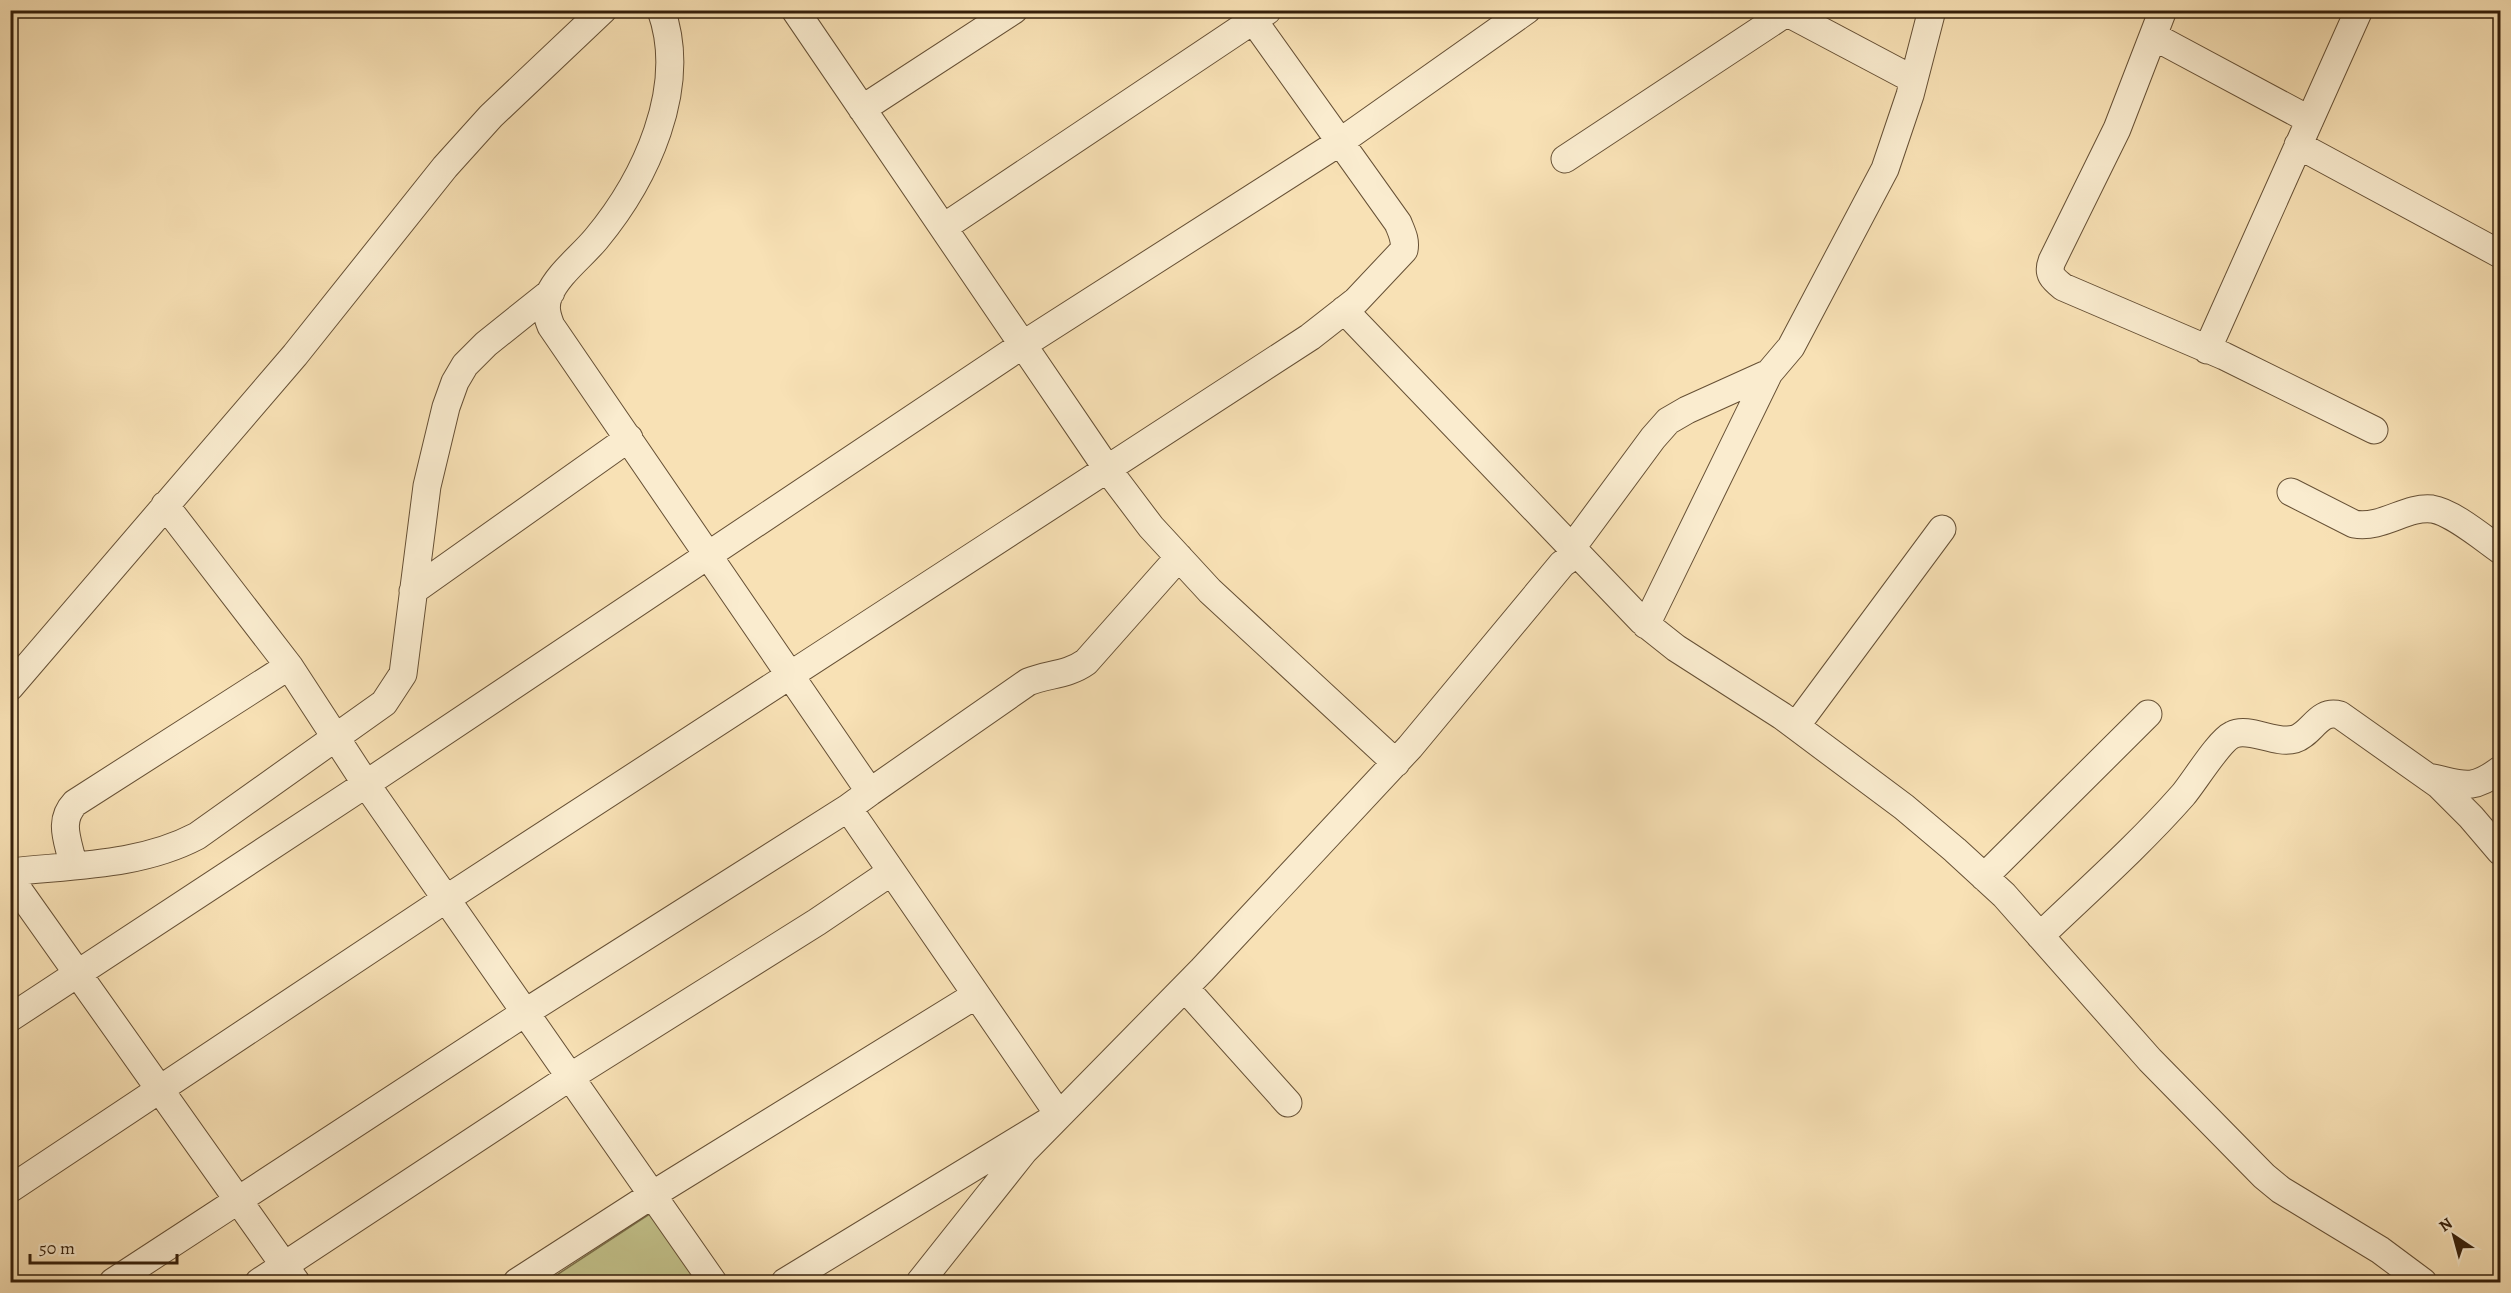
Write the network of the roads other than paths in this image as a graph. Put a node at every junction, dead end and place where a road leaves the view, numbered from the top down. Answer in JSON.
{"nodes":[{"id":1,"x":603,"y":10,"type":"edge"},
{"id":2,"x":661,"y":10,"type":"edge"},
{"id":3,"x":795,"y":10,"type":"edge"},
{"id":4,"x":1014,"y":10,"type":"edge"},
{"id":5,"x":1527,"y":10,"type":"edge"},
{"id":6,"x":1932,"y":10,"type":"edge"},
{"id":7,"x":2163,"y":10,"type":"edge"},
{"id":8,"x":2359,"y":10,"type":"edge"},
{"id":9,"x":1784,"y":12,"type":"edge"},
{"id":10,"x":1256,"y":14,"type":"edge"},
{"id":11,"x":2155,"y":37,"type":"junction"},
{"id":12,"x":1914,"y":80,"type":"junction"},
{"id":13,"x":862,"y":109,"type":"junction"},
{"id":14,"x":2310,"y":120,"type":"junction"},
{"id":15,"x":1340,"y":141,"type":"junction"},
{"id":16,"x":2298,"y":145,"type":"junction"},
{"id":17,"x":1565,"y":159,"type":"dead end"},
{"id":18,"x":944,"y":227,"type":"junction"},
{"id":19,"x":2500,"y":254,"type":"edge"},
{"id":20,"x":551,"y":292,"type":"junction"},
{"id":21,"x":1344,"y":310,"type":"junction"},
{"id":22,"x":1024,"y":344,"type":"junction"},
{"id":23,"x":2207,"y":350,"type":"junction"},
{"id":24,"x":1769,"y":373,"type":"junction"},
{"id":25,"x":2374,"y":430,"type":"dead end"},
{"id":26,"x":629,"y":438,"type":"junction"},
{"id":27,"x":1108,"y":470,"type":"junction"},
{"id":28,"x":2291,"y":492,"type":"dead end"},
{"id":29,"x":165,"y":505,"type":"junction"},
{"id":30,"x":1942,"y":529,"type":"dead end"},
{"id":31,"x":2500,"y":550,"type":"edge"},
{"id":32,"x":1573,"y":551,"type":"junction"},
{"id":33,"x":706,"y":555,"type":"junction"},
{"id":34,"x":1179,"y":557,"type":"junction"},
{"id":35,"x":413,"y":591,"type":"junction"},
{"id":36,"x":1646,"y":625,"type":"junction"},
{"id":37,"x":289,"y":666,"type":"junction"},
{"id":38,"x":790,"y":676,"type":"junction"},
{"id":39,"x":10,"y":687,"type":"edge"},
{"id":40,"x":2148,"y":714,"type":"dead end"},
{"id":41,"x":1796,"y":726,"type":"junction"},
{"id":42,"x":336,"y":739,"type":"junction"},
{"id":43,"x":1396,"y":763,"type":"junction"},
{"id":44,"x":2500,"y":770,"type":"edge"},
{"id":45,"x":2427,"y":777,"type":"junction"},
{"id":46,"x":366,"y":784,"type":"junction"},
{"id":47,"x":870,"y":792,"type":"junction"},
{"id":48,"x":848,"y":808,"type":"junction"},
{"id":49,"x":2500,"y":851,"type":"edge"},
{"id":50,"x":73,"y":865,"type":"junction"},
{"id":51,"x":10,"y":872,"type":"edge"},
{"id":52,"x":891,"y":872,"type":"junction"},
{"id":53,"x":1984,"y":877,"type":"junction"},
{"id":54,"x":10,"y":878,"type":"edge"},
{"id":55,"x":446,"y":899,"type":"junction"},
{"id":56,"x":2040,"y":936,"type":"junction"},
{"id":57,"x":78,"y":974,"type":"junction"},
{"id":58,"x":1185,"y":988,"type":"junction"},
{"id":59,"x":976,"y":995,"type":"junction"},
{"id":60,"x":526,"y":1012,"type":"junction"},
{"id":61,"x":10,"y":1018,"type":"edge"},
{"id":62,"x":570,"y":1077,"type":"junction"},
{"id":63,"x":160,"y":1090,"type":"junction"},
{"id":64,"x":1288,"y":1102,"type":"dead end"},
{"id":65,"x":1059,"y":1115,"type":"junction"},
{"id":66,"x":10,"y":1189,"type":"edge"},
{"id":67,"x":652,"y":1195,"type":"junction"},
{"id":68,"x":238,"y":1201,"type":"junction"},
{"id":69,"x":290,"y":1274,"type":"edge"},
{"id":70,"x":113,"y":1282,"type":"edge"},
{"id":71,"x":259,"y":1282,"type":"edge"},
{"id":72,"x":517,"y":1282,"type":"edge"},
{"id":73,"x":713,"y":1282,"type":"edge"},
{"id":74,"x":785,"y":1282,"type":"edge"},
{"id":75,"x":920,"y":1282,"type":"edge"},
{"id":76,"x":2423,"y":1282,"type":"edge"}],
"edges":[{"from":1,"to":29,"type":"street"},
{"from":2,"to":20,"type":"street"},
{"from":3,"to":13,"type":"street"},
{"from":4,"to":13,"type":"street"},
{"from":5,"to":15,"type":"street"},
{"from":6,"to":12,"type":"street"},
{"from":7,"to":11,"type":"street"},
{"from":8,"to":14,"type":"street"},
{"from":9,"to":12,"type":"street"},
{"from":9,"to":17,"type":"street"},
{"from":10,"to":15,"type":"street"},
{"from":10,"to":18,"type":"street"},
{"from":11,"to":14,"type":"street"},
{"from":11,"to":23,"type":"street"},
{"from":12,"to":24,"type":"street"},
{"from":13,"to":18,"type":"street"},
{"from":14,"to":16,"type":"street"},
{"from":15,"to":21,"type":"street"},
{"from":15,"to":22,"type":"street"},
{"from":16,"to":19,"type":"street"},
{"from":16,"to":23,"type":"street"},
{"from":18,"to":22,"type":"street"},
{"from":20,"to":26,"type":"street"},
{"from":20,"to":35,"type":"street"},
{"from":21,"to":27,"type":"street"},
{"from":21,"to":32,"type":"street"},
{"from":22,"to":27,"type":"street"},
{"from":22,"to":33,"type":"street"},
{"from":23,"to":25,"type":"street"},
{"from":24,"to":32,"type":"street"},
{"from":24,"to":36,"type":"street"},
{"from":26,"to":33,"type":"street"},
{"from":26,"to":35,"type":"street"},
{"from":27,"to":34,"type":"street"},
{"from":27,"to":38,"type":"street"},
{"from":28,"to":31,"type":"street"},
{"from":29,"to":37,"type":"street"},
{"from":29,"to":39,"type":"street"},
{"from":30,"to":41,"type":"street"},
{"from":32,"to":36,"type":"street"},
{"from":32,"to":43,"type":"street"},
{"from":33,"to":38,"type":"street"},
{"from":33,"to":46,"type":"street"},
{"from":34,"to":43,"type":"street"},
{"from":34,"to":47,"type":"street"},
{"from":35,"to":42,"type":"street"},
{"from":36,"to":41,"type":"street"},
{"from":37,"to":42,"type":"street"},
{"from":37,"to":50,"type":"street"},
{"from":38,"to":47,"type":"street"},
{"from":38,"to":55,"type":"street"},
{"from":40,"to":53,"type":"street"},
{"from":41,"to":53,"type":"street"},
{"from":42,"to":46,"type":"street"},
{"from":42,"to":50,"type":"street"},
{"from":43,"to":58,"type":"street"},
{"from":44,"to":45,"type":"street"},
{"from":45,"to":49,"type":"street"},
{"from":45,"to":56,"type":"street"},
{"from":46,"to":55,"type":"street"},
{"from":46,"to":57,"type":"street"},
{"from":47,"to":48,"type":"street"},
{"from":48,"to":52,"type":"street"},
{"from":48,"to":60,"type":"street"},
{"from":50,"to":51,"type":"street"},
{"from":52,"to":59,"type":"street"},
{"from":52,"to":62,"type":"street"},
{"from":53,"to":56,"type":"street"},
{"from":54,"to":57,"type":"street"},
{"from":55,"to":60,"type":"street"},
{"from":55,"to":63,"type":"street"},
{"from":56,"to":76,"type":"street"},
{"from":57,"to":61,"type":"street"},
{"from":57,"to":63,"type":"street"},
{"from":58,"to":64,"type":"street"},
{"from":58,"to":65,"type":"street"},
{"from":59,"to":65,"type":"street"},
{"from":59,"to":67,"type":"street"},
{"from":60,"to":62,"type":"street"},
{"from":60,"to":68,"type":"street"},
{"from":62,"to":67,"type":"street"},
{"from":62,"to":69,"type":"street"},
{"from":63,"to":66,"type":"street"},
{"from":63,"to":68,"type":"street"},
{"from":65,"to":74,"type":"street"},
{"from":65,"to":75,"type":"street"},
{"from":67,"to":72,"type":"street"},
{"from":67,"to":73,"type":"street"},
{"from":68,"to":69,"type":"street"},
{"from":68,"to":70,"type":"street"},
{"from":69,"to":71,"type":"street"}]}
